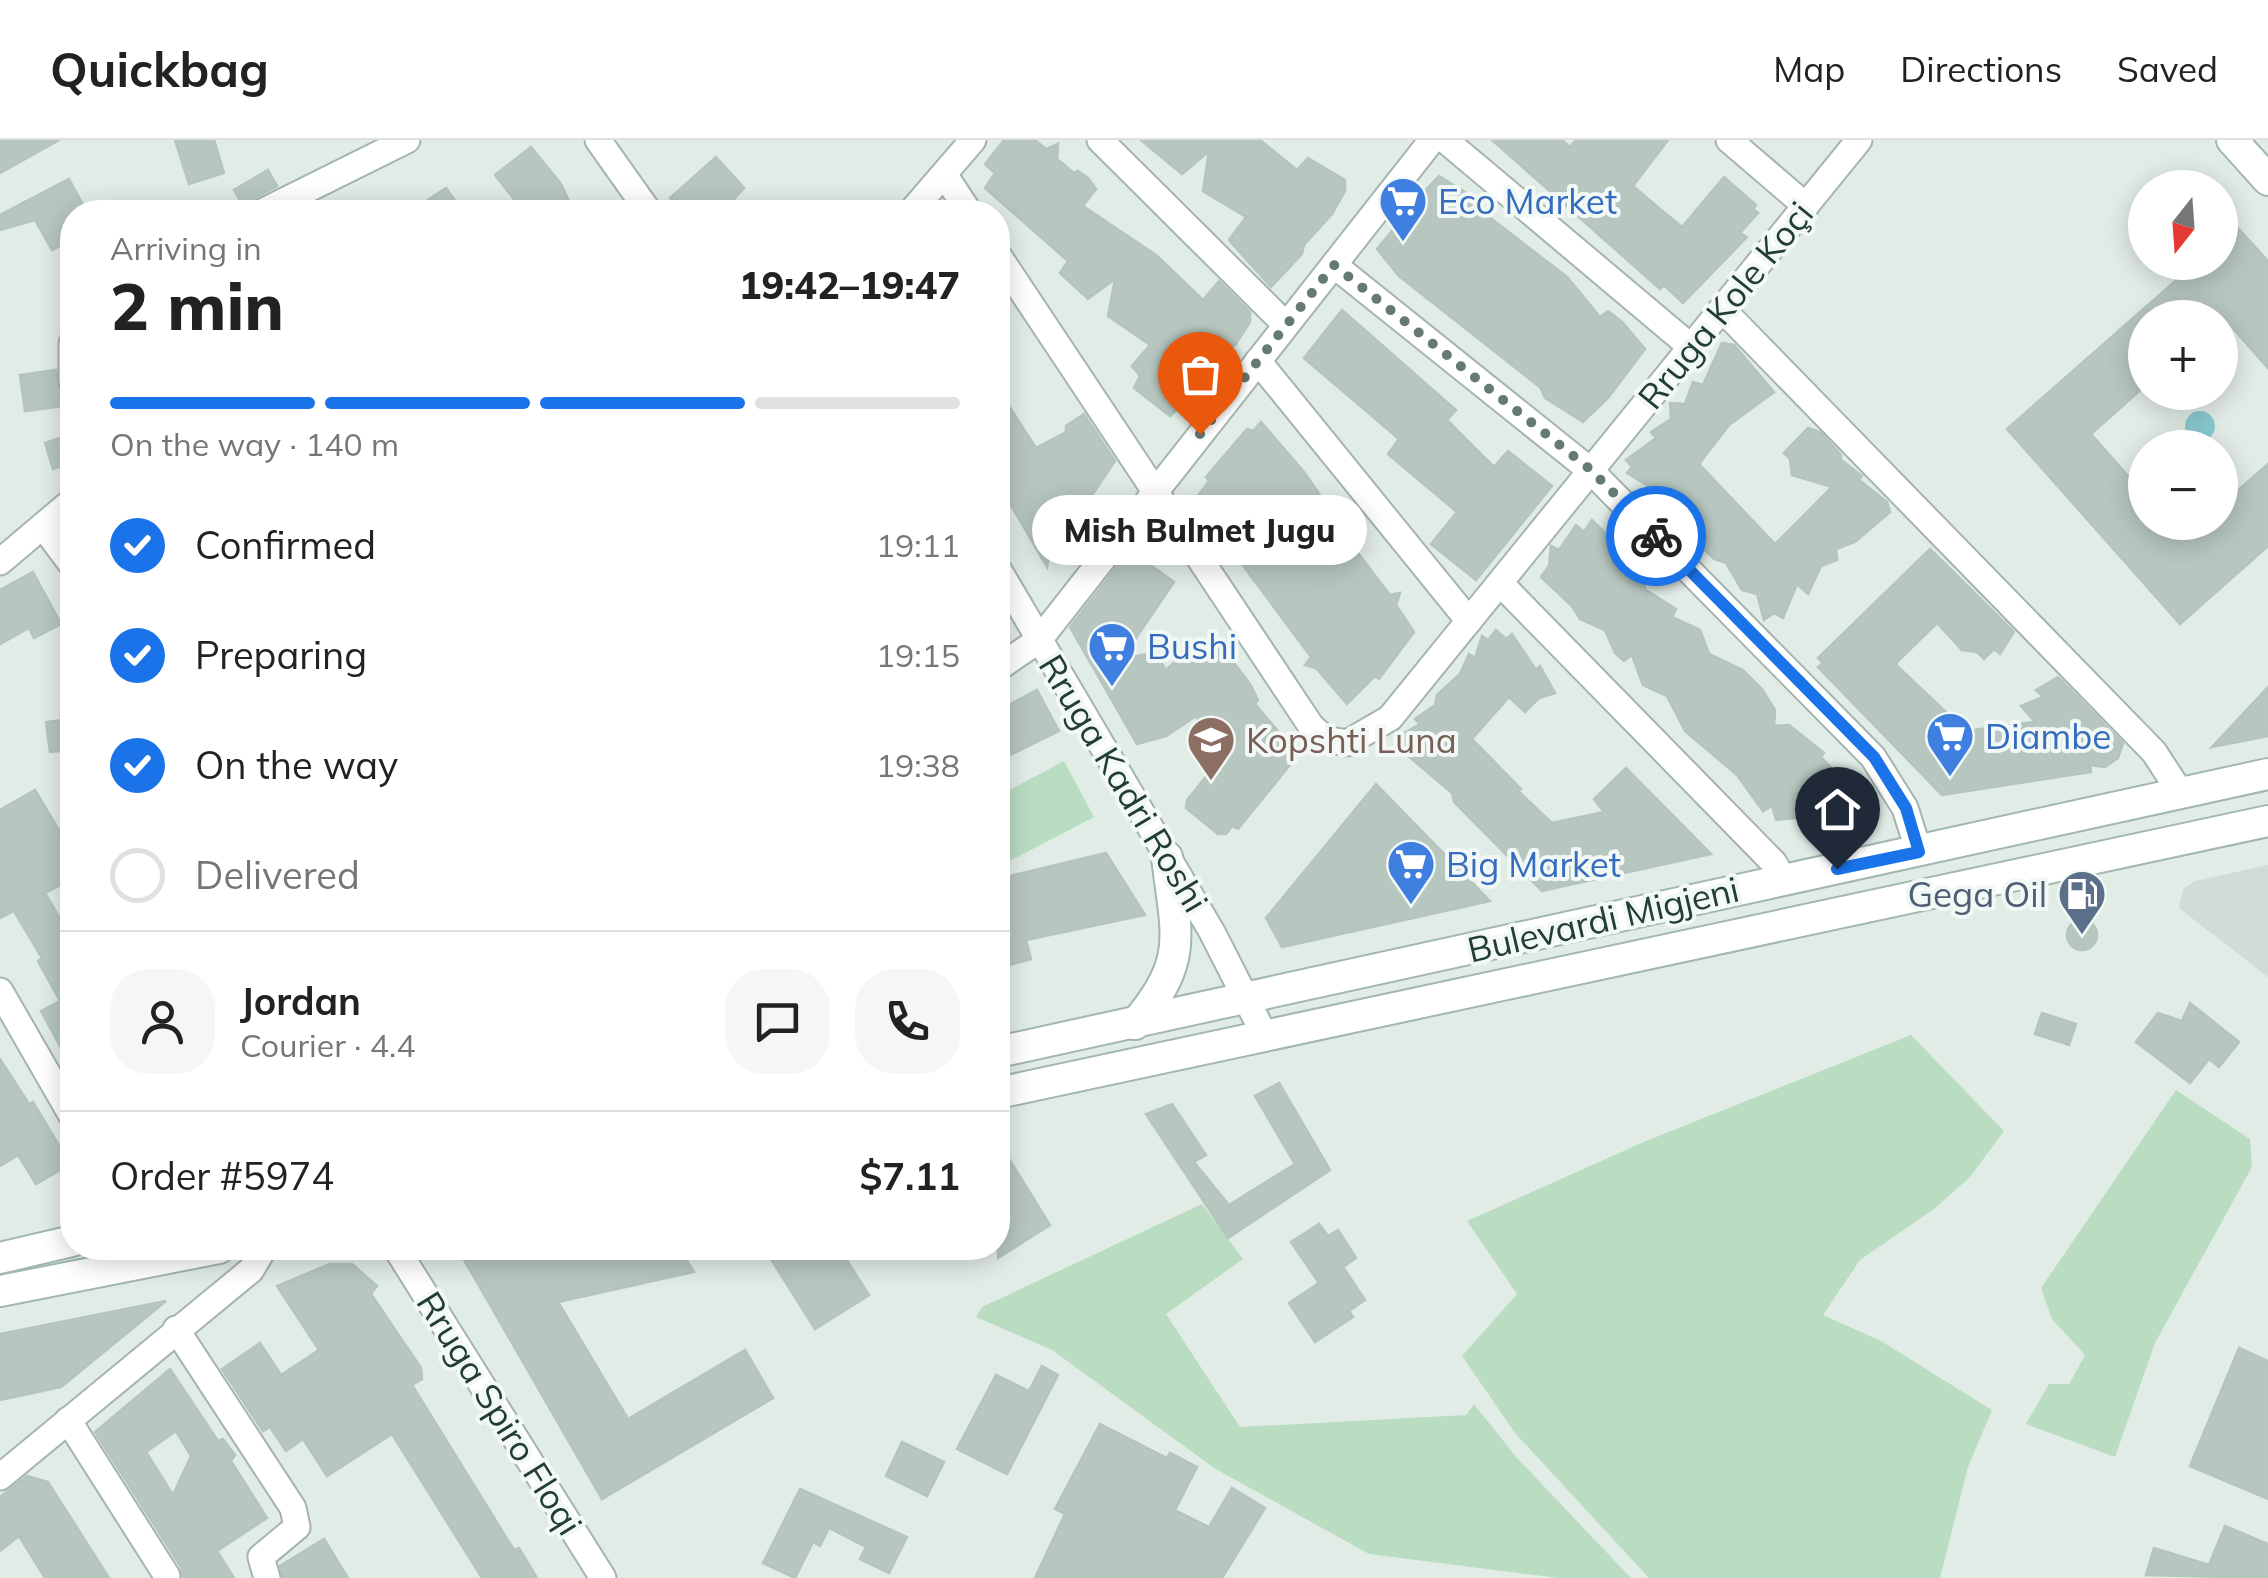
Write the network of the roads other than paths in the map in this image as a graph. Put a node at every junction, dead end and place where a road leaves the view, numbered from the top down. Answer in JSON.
{"nodes":[{"id":1,"x":408,"y":140,"type":"edge"},
{"id":2,"x":598,"y":140,"type":"edge"},
{"id":3,"x":973,"y":140,"type":"edge"},
{"id":4,"x":1100,"y":140,"type":"edge"},
{"id":5,"x":1432,"y":140,"type":"edge"},
{"id":6,"x":1445,"y":140,"type":"edge"},
{"id":7,"x":1729,"y":140,"type":"edge"},
{"id":8,"x":1859,"y":140,"type":"edge"},
{"id":9,"x":2232,"y":140,"type":"edge"},
{"id":10,"x":946,"y":177,"type":"junction"},
{"id":11,"x":2268,"y":180,"type":"edge"},
{"id":12,"x":286,"y":200,"type":"edge"},
{"id":13,"x":640,"y":200,"type":"edge"},
{"id":14,"x":923,"y":200,"type":"edge"},
{"id":15,"x":961,"y":200,"type":"edge"},
{"id":16,"x":1806,"y":206,"type":"junction"},
{"id":17,"x":1334,"y":265,"type":"junction"},
{"id":18,"x":1010,"y":273,"type":"edge"},
{"id":19,"x":1722,"y":309,"type":"junction"},
{"id":20,"x":1286,"y":325,"type":"junction"},
{"id":21,"x":1691,"y":347,"type":"junction"},
{"id":22,"x":1258,"y":362,"type":"junction"},
{"id":23,"x":1591,"y":470,"type":"junction"},
{"id":24,"x":1154,"y":490,"type":"junction"},
{"id":25,"x":60,"y":511,"type":"edge"},
{"id":26,"x":43,"y":526,"type":"junction"},
{"id":27,"x":60,"y":549,"type":"edge"},
{"id":28,"x":3,"y":552,"type":"edge"},
{"id":29,"x":1500,"y":583,"type":"junction"},
{"id":30,"x":1010,"y":590,"type":"edge"},
{"id":31,"x":1469,"y":621,"type":"junction"},
{"id":32,"x":1039,"y":640,"type":"junction"},
{"id":33,"x":1010,"y":660,"type":"edge"},
{"id":34,"x":2268,"y":774,"type":"edge"},
{"id":35,"x":2180,"y":792,"type":"junction"},
{"id":36,"x":2268,"y":821,"type":"edge"},
{"id":37,"x":1919,"y":852,"type":"junction"},
{"id":38,"x":1167,"y":857,"type":"junction"},
{"id":39,"x":1783,"y":879,"type":"junction"},
{"id":40,"x":0,"y":991,"type":"edge"},
{"id":41,"x":1248,"y":997,"type":"junction"},
{"id":42,"x":1135,"y":1024,"type":"junction"},
{"id":43,"x":1266,"y":1038,"type":"junction"},
{"id":44,"x":1010,"y":1050,"type":"edge"},
{"id":45,"x":1010,"y":1091,"type":"edge"},
{"id":46,"x":60,"y":1095,"type":"edge"},
{"id":47,"x":60,"y":1245,"type":"edge"},
{"id":48,"x":0,"y":1258,"type":"edge"},
{"id":49,"x":158,"y":1260,"type":"edge"},
{"id":50,"x":257,"y":1260,"type":"edge"},
{"id":51,"x":404,"y":1260,"type":"edge"},
{"id":52,"x":0,"y":1291,"type":"edge"},
{"id":53,"x":176,"y":1329,"type":"junction"},
{"id":54,"x":68,"y":1420,"type":"junction"},
{"id":55,"x":0,"y":1477,"type":"edge"},
{"id":56,"x":264,"y":1568,"type":"edge"},
{"id":57,"x":167,"y":1576,"type":"edge"},
{"id":58,"x":603,"y":1578,"type":"edge"}],
"edges":[{"from":1,"to":12,"type":"street"},
{"from":2,"to":13,"type":"street"},
{"from":3,"to":10,"type":"street"},
{"from":4,"to":20,"type":"street"},
{"from":5,"to":17,"type":"street"},
{"from":6,"to":21,"type":"street"},
{"from":7,"to":16,"type":"street"},
{"from":8,"to":16,"type":"street","name":"Rruga Kole Koçi"},
{"from":9,"to":11,"type":"main road"},
{"from":10,"to":14,"type":"street"},
{"from":10,"to":15,"type":"street"},
{"from":16,"to":19,"type":"street","name":"Rruga Kole Koçi"},
{"from":17,"to":20,"type":"street"},
{"from":17,"to":23,"type":"street"},
{"from":18,"to":24,"type":"street"},
{"from":19,"to":21,"type":"street","name":"Rruga Kole Koçi"},
{"from":19,"to":35,"type":"street"},
{"from":20,"to":22,"type":"street"},
{"from":21,"to":23,"type":"street","name":"Rruga Kole Koçi"},
{"from":22,"to":24,"type":"street"},
{"from":22,"to":31,"type":"street"},
{"from":23,"to":29,"type":"street","name":"Rruga Kole Koçi"},
{"from":23,"to":37,"type":"street"},
{"from":24,"to":31,"type":"street","name":"Rruga Kole Koçi"},
{"from":24,"to":32,"type":"street"},
{"from":25,"to":26,"type":"street"},
{"from":26,"to":27,"type":"street"},
{"from":26,"to":28,"type":"street"},
{"from":29,"to":31,"type":"street","name":"Rruga Kole Koçi"},
{"from":29,"to":39,"type":"street"},
{"from":30,"to":32,"type":"street","name":"Rruga Kadri Roshi"},
{"from":32,"to":33,"type":"street"},
{"from":32,"to":38,"type":"street","name":"Rruga Kadri Roshi"},
{"from":34,"to":35,"type":"main road","name":"Bulevardi Migjeni"},
{"from":35,"to":37,"type":"main road","name":"Bulevardi Migjeni"},
{"from":36,"to":43,"type":"main road","name":"Bulevardi Migjeni"},
{"from":37,"to":39,"type":"main road","name":"Bulevardi Migjeni"},
{"from":38,"to":41,"type":"street","name":"Rruga Kadri Roshi"},
{"from":38,"to":42,"type":"main road"},
{"from":39,"to":41,"type":"main road","name":"Bulevardi Migjeni"},
{"from":40,"to":46,"type":"street"},
{"from":41,"to":42,"type":"main road","name":"Bulevardi Migjeni"},
{"from":41,"to":43,"type":"street","name":"Rruga Kadri Roshi"},
{"from":42,"to":44,"type":"main road","name":"Bulevardi Migjeni"},
{"from":43,"to":45,"type":"main road","name":"Bulevardi Migjeni"},
{"from":47,"to":48,"type":"main road"},
{"from":49,"to":52,"type":"main road"},
{"from":50,"to":53,"type":"street"},
{"from":51,"to":58,"type":"street","name":"Rruga Spiro Floqi"},
{"from":53,"to":54,"type":"street"},
{"from":53,"to":56,"type":"street"},
{"from":54,"to":55,"type":"street"},
{"from":54,"to":57,"type":"street"}]}
